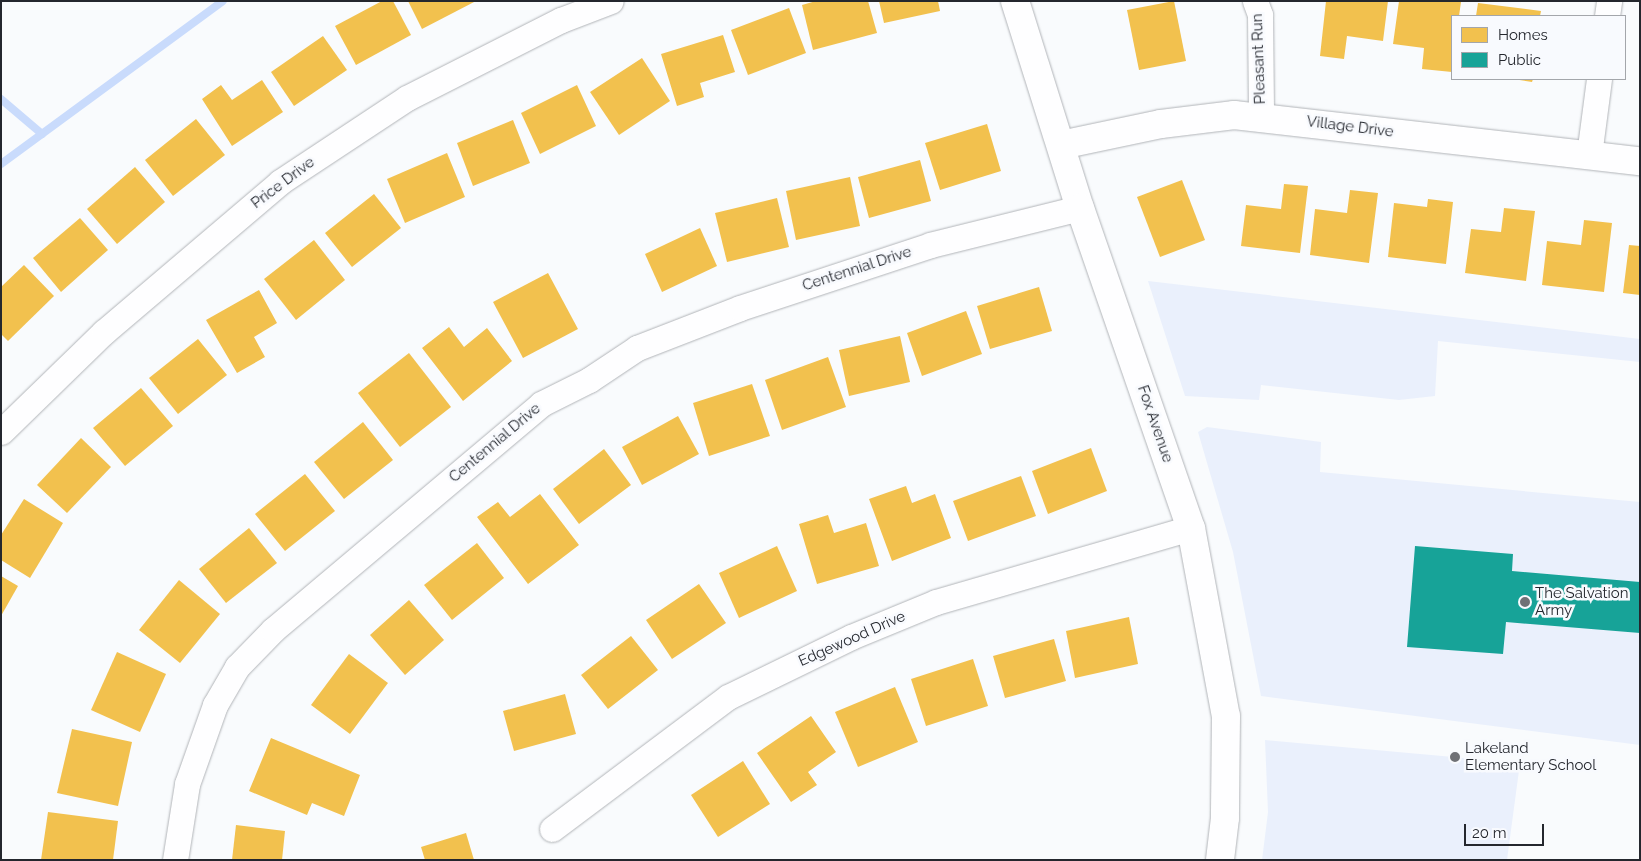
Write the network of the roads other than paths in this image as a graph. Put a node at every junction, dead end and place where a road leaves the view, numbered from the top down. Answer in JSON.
{"nodes":[{"id":1,"x":611,"y":1,"type":"edge"},
{"id":2,"x":1015,"y":1,"type":"edge"},
{"id":3,"x":1255,"y":1,"type":"edge"},
{"id":4,"x":1609,"y":1,"type":"edge"},
{"id":5,"x":1607,"y":15,"type":"edge"},
{"id":6,"x":1599,"y":80,"type":"edge"},
{"id":7,"x":1261,"y":117,"type":"junction"},
{"id":8,"x":1061,"y":145,"type":"junction"},
{"id":9,"x":1589,"y":155,"type":"junction"},
{"id":10,"x":1640,"y":161,"type":"edge"},
{"id":11,"x":1080,"y":208,"type":"junction"},
{"id":12,"x":1,"y":432,"type":"edge"},
{"id":13,"x":1190,"y":528,"type":"junction"},
{"id":14,"x":552,"y":829,"type":"dead end"},
{"id":15,"x":175,"y":860,"type":"edge"},
{"id":16,"x":1220,"y":860,"type":"edge"}],
"edges":[{"from":1,"to":12,"type":"street","name":"Price Drive"},
{"from":2,"to":8,"type":"main road","name":"Fox Avenue"},
{"from":3,"to":7,"type":"street","name":"Pleasant Run"},
{"from":4,"to":5,"type":"street"},
{"from":6,"to":9,"type":"street"},
{"from":7,"to":8,"type":"main road","name":"Village Drive"},
{"from":7,"to":9,"type":"main road","name":"Village Drive"},
{"from":8,"to":11,"type":"main road","name":"Fox Avenue"},
{"from":9,"to":10,"type":"main road","name":"Village Drive"},
{"from":11,"to":13,"type":"main road","name":"Fox Avenue"},
{"from":11,"to":15,"type":"street","name":"Centennial Drive"},
{"from":13,"to":14,"type":"street","name":"Edgewood Drive"},
{"from":13,"to":16,"type":"main road","name":"Fox Avenue"}]}
